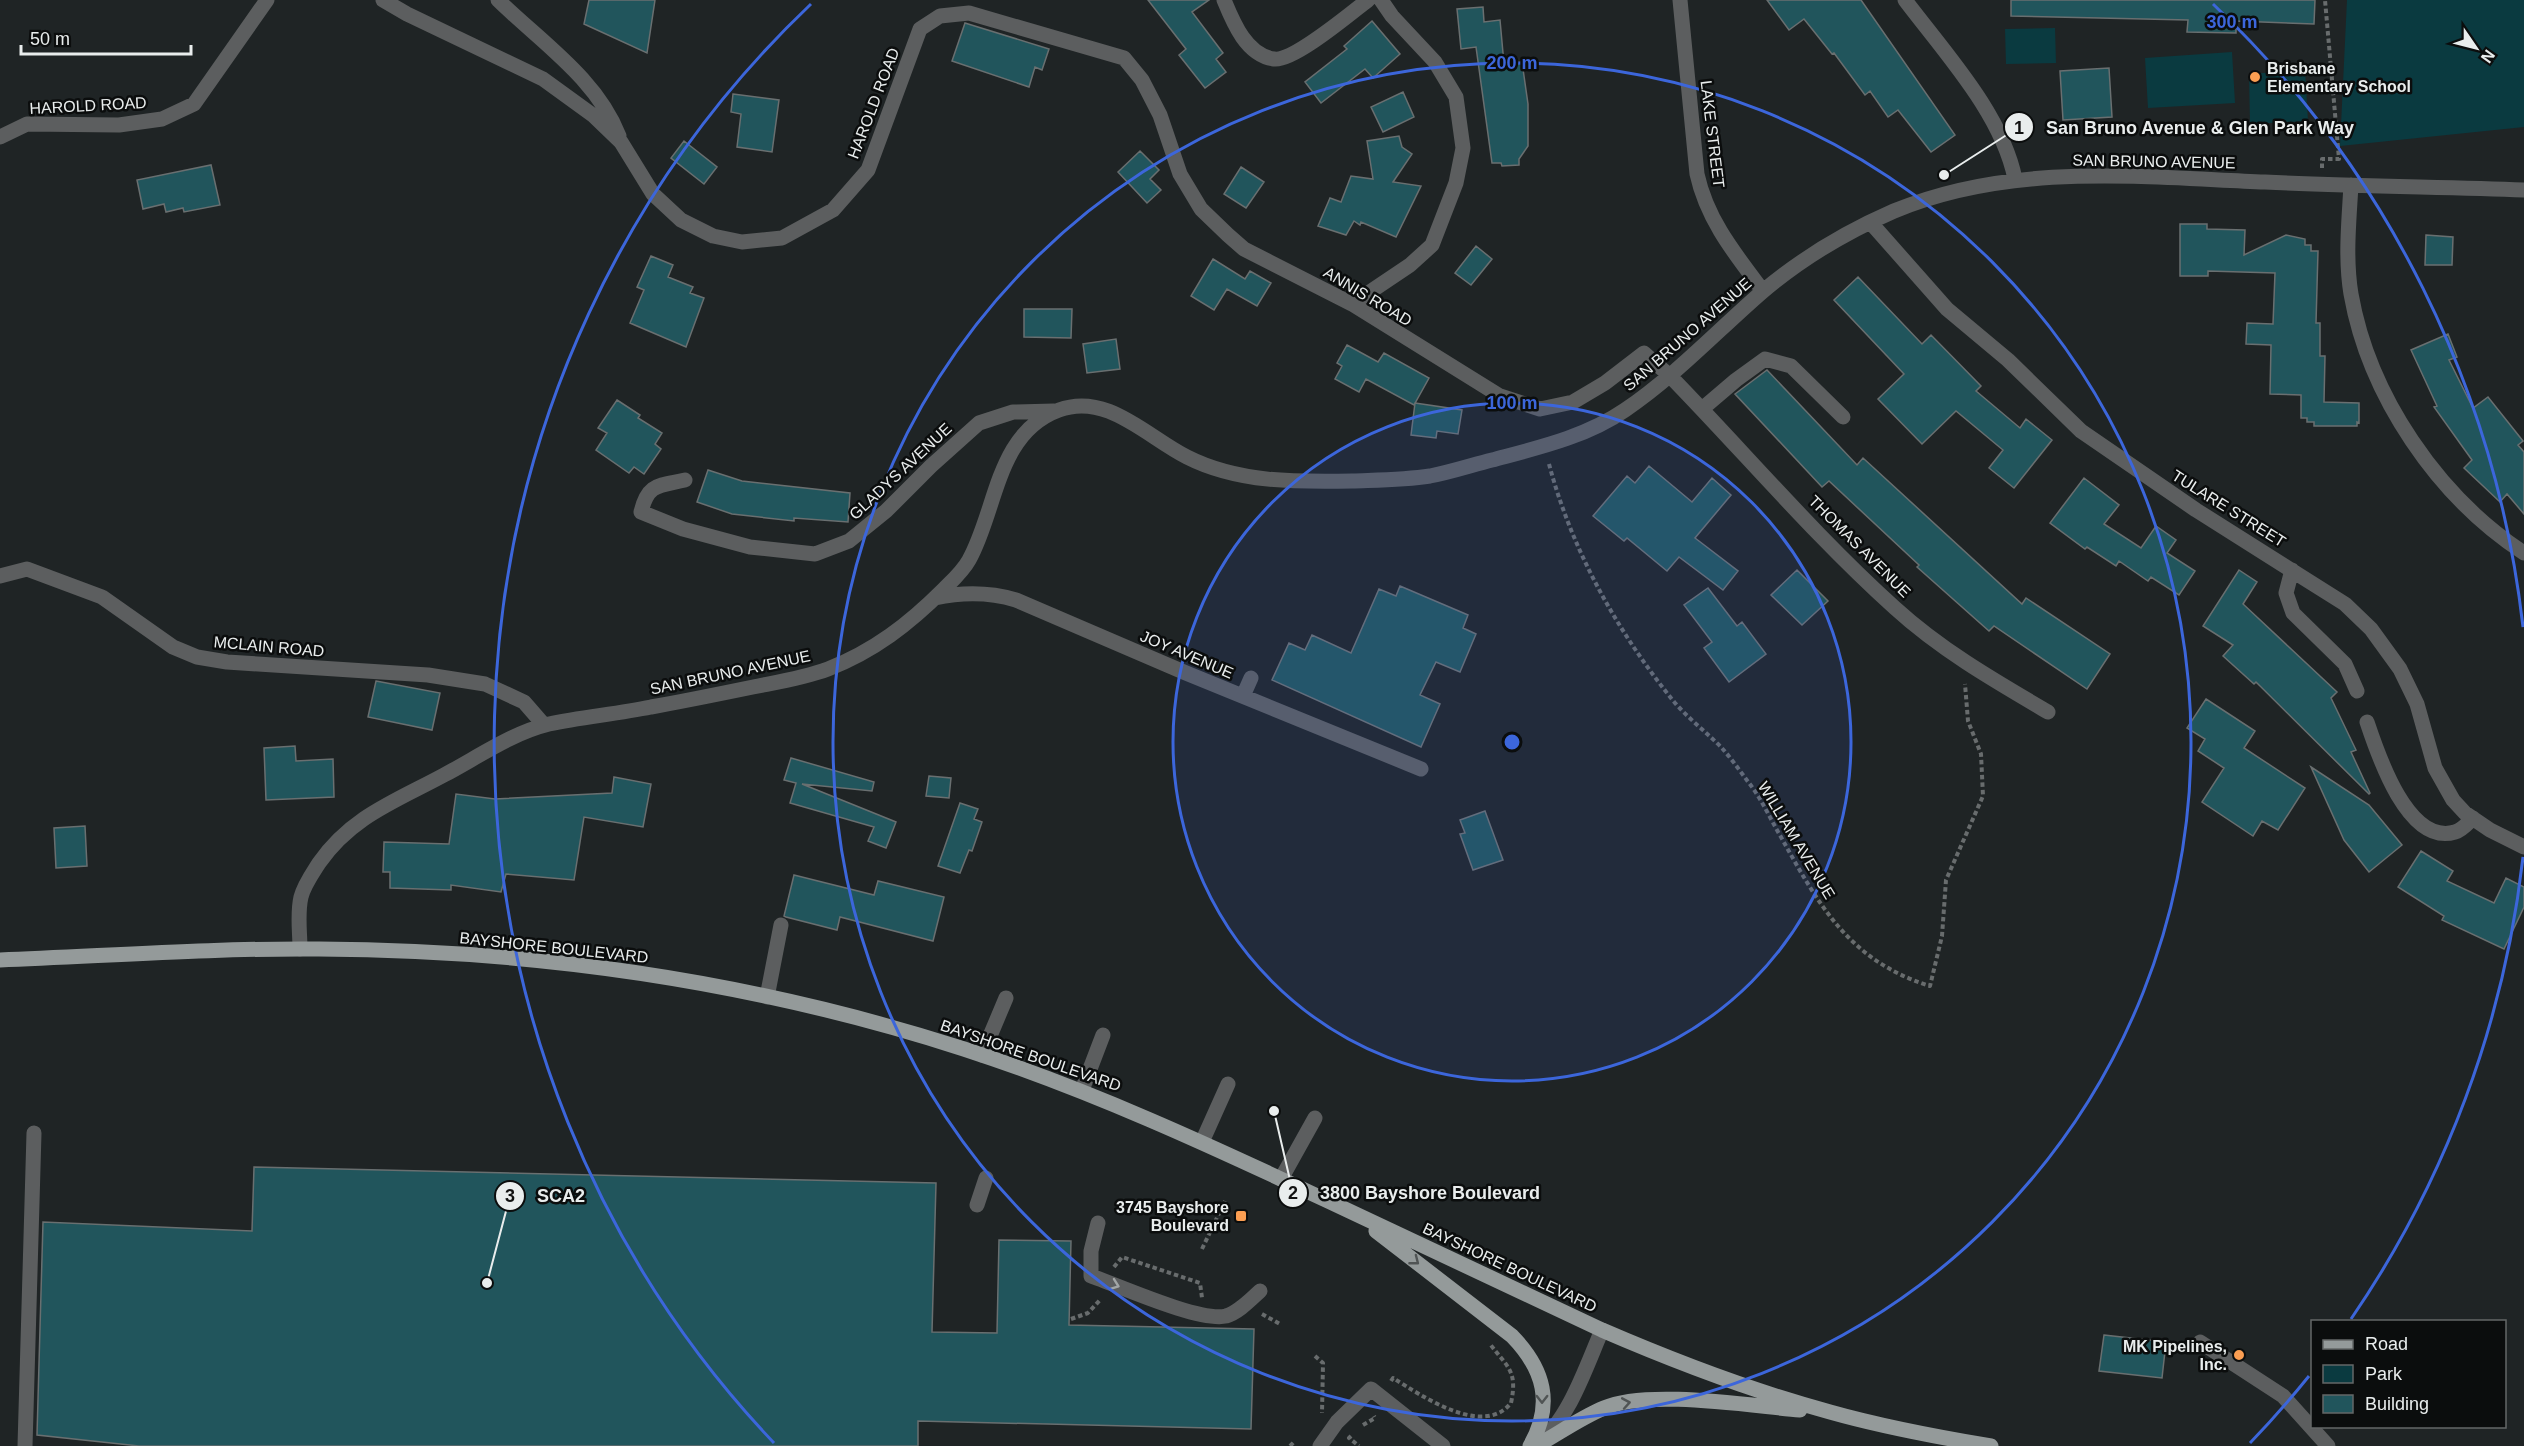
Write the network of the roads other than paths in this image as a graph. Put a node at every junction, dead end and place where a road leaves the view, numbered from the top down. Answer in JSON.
{"nodes":[{"id":1,"x":267,"y":0,"type":"edge"},
{"id":2,"x":383,"y":0,"type":"edge"},
{"id":3,"x":498,"y":0,"type":"edge"},
{"id":4,"x":1224,"y":0,"type":"edge"},
{"id":5,"x":1368,"y":0,"type":"edge"},
{"id":6,"x":1381,"y":0,"type":"edge"},
{"id":7,"x":1680,"y":0,"type":"edge"},
{"id":8,"x":1905,"y":0,"type":"edge"},
{"id":9,"x":1124,"y":58,"type":"joint"},
{"id":10,"x":0,"y":137,"type":"edge"},
{"id":11,"x":621,"y":142,"type":"junction"},
{"id":12,"x":2015,"y":179,"type":"junction"},
{"id":13,"x":2351,"y":185,"type":"junction"},
{"id":14,"x":2524,"y":189,"type":"edge"},
{"id":15,"x":1871,"y":223,"type":"junction"},
{"id":16,"x":1763,"y":291,"type":"junction"},
{"id":17,"x":1352,"y":304,"type":"junction"},
{"id":18,"x":1670,"y":376,"type":"junction"},
{"id":19,"x":1702,"y":410,"type":"junction"},
{"id":20,"x":1054,"y":411,"type":"junction"},
{"id":21,"x":1844,"y":417,"type":"dead end"},
{"id":22,"x":685,"y":480,"type":"dead end"},
{"id":23,"x":2524,"y":553,"type":"edge"},
{"id":24,"x":2292,"y":570,"type":"junction"},
{"id":25,"x":0,"y":576,"type":"edge"},
{"id":26,"x":935,"y":598,"type":"junction"},
{"id":27,"x":1251,"y":678,"type":"dead end"},
{"id":28,"x":2357,"y":691,"type":"dead end"},
{"id":29,"x":1243,"y":696,"type":"junction"},
{"id":30,"x":2048,"y":712,"type":"dead end"},
{"id":31,"x":2367,"y":722,"type":"dead end"},
{"id":32,"x":544,"y":725,"type":"junction"},
{"id":33,"x":1421,"y":769,"type":"dead end"},
{"id":34,"x":2473,"y":818,"type":"junction"},
{"id":35,"x":2524,"y":847,"type":"edge"},
{"id":36,"x":781,"y":925,"type":"dead end"},
{"id":37,"x":300,"y":949,"type":"junction"},
{"id":38,"x":0,"y":960,"type":"edge"},
{"id":39,"x":767,"y":997,"type":"junction"},
{"id":40,"x":1006,"y":998,"type":"dead end"},
{"id":41,"x":1103,"y":1035,"type":"dead end"},
{"id":42,"x":982,"y":1055,"type":"junction"},
{"id":43,"x":1228,"y":1084,"type":"dead end"},
{"id":44,"x":1082,"y":1090,"type":"junction"},
{"id":45,"x":1315,"y":1118,"type":"dead end"},
{"id":46,"x":34,"y":1133,"type":"dead end"},
{"id":47,"x":1202,"y":1142,"type":"junction"},
{"id":48,"x":986,"y":1178,"type":"dead end"},
{"id":49,"x":1281,"y":1179,"type":"junction"},
{"id":50,"x":977,"y":1205,"type":"dead end"},
{"id":51,"x":1352,"y":1212,"type":"junction"},
{"id":52,"x":1098,"y":1223,"type":"dead end"},
{"id":53,"x":1260,"y":1291,"type":"dead end"},
{"id":54,"x":1602,"y":1330,"type":"junction"},
{"id":55,"x":2200,"y":1342,"type":"dead end"},
{"id":56,"x":1831,"y":1413,"type":"junction"},
{"id":57,"x":2311,"y":1427,"type":"edge"},
{"id":58,"x":2312,"y":1428,"type":"edge"},
{"id":59,"x":25,"y":1446,"type":"edge"},
{"id":60,"x":1320,"y":1446,"type":"edge"},
{"id":61,"x":1443,"y":1446,"type":"edge"},
{"id":62,"x":1533,"y":1446,"type":"edge"},
{"id":63,"x":1991,"y":1446,"type":"edge"},
{"id":64,"x":2328,"y":1446,"type":"edge"}],
"edges":[{"from":1,"to":10,"type":"street","name":"HAROLD ROAD"},
{"from":2,"to":11,"type":"street","name":"HAROLD ROAD"},
{"from":3,"to":11,"type":"street"},
{"from":4,"to":5,"type":"street"},
{"from":6,"to":17,"type":"street"},
{"from":7,"to":16,"type":"street","name":"LAKE STREET"},
{"from":8,"to":12,"type":"street"},
{"from":9,"to":11,"type":"street","name":"HAROLD ROAD"},
{"from":9,"to":17,"type":"street","name":"ANNIS ROAD"},
{"from":12,"to":13,"type":"street","name":"SAN BRUNO AVENUE"},
{"from":12,"to":15,"type":"street","name":"SAN BRUNO AVENUE"},
{"from":13,"to":14,"type":"street","name":"SAN BRUNO AVENUE"},
{"from":13,"to":23,"type":"street"},
{"from":15,"to":16,"type":"street","name":"SAN BRUNO AVENUE"},
{"from":15,"to":24,"type":"street","name":"TULARE STREET"},
{"from":16,"to":18,"type":"street","name":"SAN BRUNO AVENUE"},
{"from":17,"to":18,"type":"street","name":"ANNIS ROAD"},
{"from":18,"to":19,"type":"street","name":"THOMAS AVENUE"},
{"from":18,"to":20,"type":"street","name":"SAN BRUNO AVENUE"},
{"from":19,"to":21,"type":"street"},
{"from":19,"to":30,"type":"street","name":"THOMAS AVENUE"},
{"from":20,"to":22,"type":"street","name":"GLADYS AVENUE"},
{"from":20,"to":26,"type":"street","name":"SAN BRUNO AVENUE"},
{"from":24,"to":28,"type":"street"},
{"from":24,"to":34,"type":"street","name":"TULARE STREET"},
{"from":25,"to":32,"type":"street","name":"MCLAIN ROAD"},
{"from":26,"to":29,"type":"street","name":"JOY AVENUE"},
{"from":26,"to":32,"type":"street","name":"SAN BRUNO AVENUE"},
{"from":27,"to":29,"type":"street"},
{"from":29,"to":33,"type":"street","name":"JOY AVENUE"},
{"from":31,"to":34,"type":"street"},
{"from":32,"to":37,"type":"street","name":"SAN BRUNO AVENUE"},
{"from":34,"to":35,"type":"street","name":"TULARE STREET"},
{"from":36,"to":39,"type":"street"},
{"from":37,"to":38,"type":"main road","name":"BAYSHORE BOULEVARD"},
{"from":37,"to":39,"type":"main road","name":"BAYSHORE BOULEVARD"},
{"from":39,"to":42,"type":"main road","name":"BAYSHORE BOULEVARD"},
{"from":40,"to":42,"type":"street"},
{"from":41,"to":44,"type":"street"},
{"from":42,"to":44,"type":"main road","name":"BAYSHORE BOULEVARD"},
{"from":43,"to":47,"type":"street"},
{"from":44,"to":47,"type":"main road","name":"BAYSHORE BOULEVARD"},
{"from":45,"to":49,"type":"street"},
{"from":46,"to":59,"type":"street"},
{"from":47,"to":49,"type":"main road","name":"BAYSHORE BOULEVARD"},
{"from":48,"to":50,"type":"street"},
{"from":49,"to":51,"type":"main road","name":"BAYSHORE BOULEVARD"},
{"from":51,"to":54,"type":"main road","name":"BAYSHORE BOULEVARD"},
{"from":51,"to":62,"type":"main road","one_way":true},
{"from":52,"to":53,"type":"street","one_way":true},
{"from":54,"to":56,"type":"main road","name":"BAYSHORE BOULEVARD"},
{"from":54,"to":62,"type":"street"},
{"from":55,"to":57,"type":"street"},
{"from":62,"to":56,"type":"main road","one_way":true},
{"from":56,"to":63,"type":"main road","name":"BAYSHORE BOULEVARD"},
{"from":58,"to":64,"type":"street"},
{"from":60,"to":61,"type":"street"}]}
